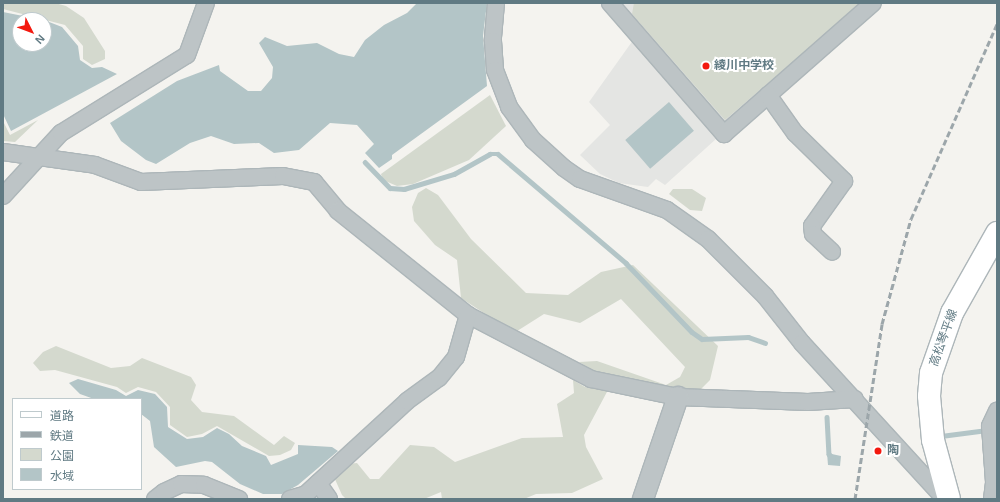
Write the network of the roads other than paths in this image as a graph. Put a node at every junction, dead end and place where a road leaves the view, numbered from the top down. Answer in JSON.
{"nodes":[{"id":1,"x":206,"y":3,"type":"edge"},
{"id":2,"x":496,"y":3,"type":"edge"},
{"id":3,"x":610,"y":3,"type":"edge"},
{"id":4,"x":872,"y":3,"type":"edge"},
{"id":5,"x":768,"y":96,"type":"junction"},
{"id":6,"x":3,"y":152,"type":"edge"},
{"id":7,"x":37,"y":156,"type":"junction"},
{"id":8,"x":3,"y":196,"type":"edge"},
{"id":9,"x":997,"y":233,"type":"edge"},
{"id":10,"x":832,"y":252,"type":"dead end"},
{"id":11,"x":468,"y":315,"type":"junction"},
{"id":12,"x":678,"y":397,"type":"junction"},
{"id":13,"x":855,"y":399,"type":"junction"},
{"id":14,"x":997,"y":411,"type":"edge"},
{"id":15,"x":318,"y":483,"type":"junction"},
{"id":16,"x":166,"y":496,"type":"edge"},
{"id":17,"x":239,"y":499,"type":"edge"},
{"id":18,"x":290,"y":499,"type":"edge"},
{"id":19,"x":329,"y":499,"type":"edge"},
{"id":20,"x":643,"y":499,"type":"edge"},
{"id":21,"x":945,"y":499,"type":"edge"},
{"id":22,"x":949,"y":499,"type":"edge"},
{"id":23,"x":992,"y":499,"type":"edge"}],
"edges":[{"from":1,"to":7,"type":"street"},
{"from":2,"to":13,"type":"street"},
{"from":3,"to":5,"type":"street"},
{"from":4,"to":5,"type":"street"},
{"from":5,"to":10,"type":"street"},
{"from":6,"to":7,"type":"street"},
{"from":7,"to":8,"type":"street"},
{"from":7,"to":11,"type":"street"},
{"from":9,"to":22,"type":"main road","name":"高松琴平線"},
{"from":11,"to":12,"type":"street"},
{"from":11,"to":15,"type":"street"},
{"from":12,"to":13,"type":"street"},
{"from":12,"to":20,"type":"street"},
{"from":13,"to":21,"type":"street"},
{"from":14,"to":23,"type":"street"},
{"from":15,"to":18,"type":"street"},
{"from":15,"to":19,"type":"street"},
{"from":16,"to":17,"type":"street"}]}
